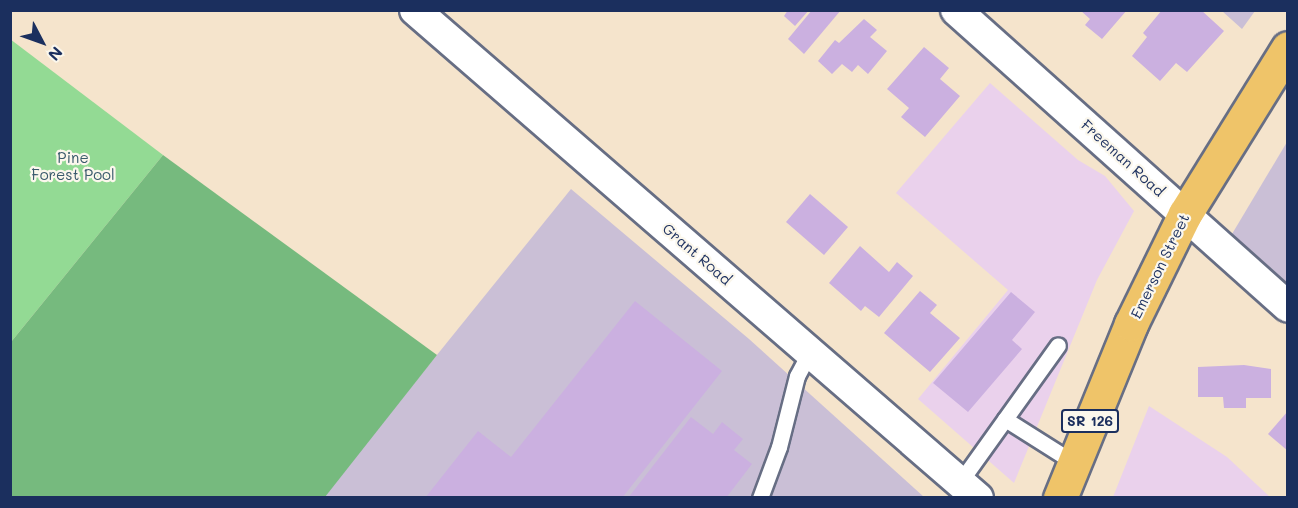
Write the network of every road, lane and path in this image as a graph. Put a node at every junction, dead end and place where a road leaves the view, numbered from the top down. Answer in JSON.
{"nodes":[{"id":1,"x":415,"y":10,"type":"edge"},
{"id":2,"x":956,"y":10,"type":"edge"},
{"id":3,"x":1287,"y":48,"type":"edge"},
{"id":4,"x":1185,"y":214,"type":"junction"},
{"id":5,"x":1287,"y":307,"type":"edge"},
{"id":6,"x":1058,"y":345,"type":"dead end"},
{"id":7,"x":810,"y":352,"type":"junction"},
{"id":8,"x":1005,"y":419,"type":"junction"},
{"id":9,"x":1073,"y":462,"type":"junction"},
{"id":10,"x":969,"y":490,"type":"edge"},
{"id":11,"x":760,"y":498,"type":"edge"},
{"id":12,"x":1060,"y":498,"type":"edge"}],
"edges":[{"from":1,"to":7,"type":"street","name":"Grant Road"},
{"from":2,"to":4,"type":"street","name":"Freeman Road"},
{"from":3,"to":4,"type":"main road","name":"Emerson Street","number":"SR 126"},
{"from":4,"to":5,"type":"street","name":"Freeman Road"},
{"from":4,"to":9,"type":"main road","name":"Emerson Street","number":"SR 126"},
{"from":6,"to":8,"type":"lane"},
{"from":7,"to":10,"type":"street","name":"Grant Road"},
{"from":7,"to":11,"type":"lane"},
{"from":8,"to":9,"type":"lane"},
{"from":8,"to":10,"type":"lane"},
{"from":9,"to":12,"type":"main road","name":"Emerson Street","number":"SR 126"}]}
